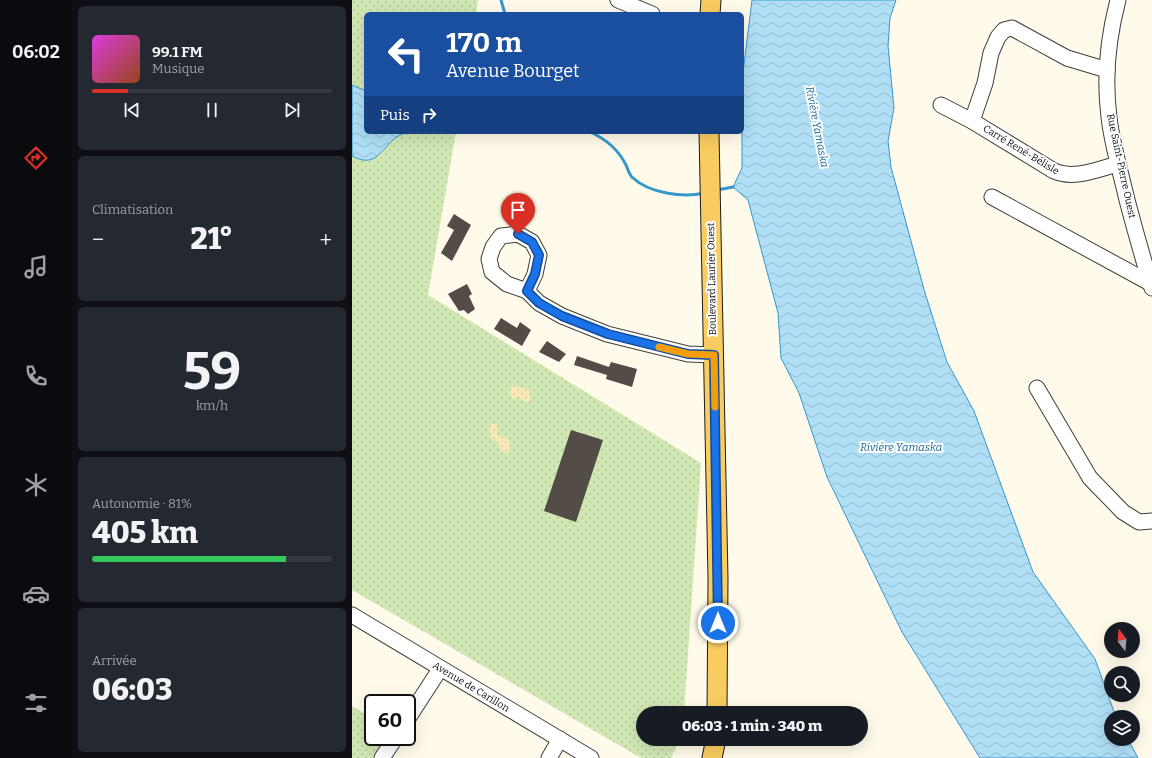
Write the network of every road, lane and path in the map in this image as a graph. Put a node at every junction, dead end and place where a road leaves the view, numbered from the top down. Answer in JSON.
{"nodes":[{"id":1,"x":618,"y":0,"type":"edge"},
{"id":2,"x":711,"y":0,"type":"edge"},
{"id":3,"x":1118,"y":0,"type":"edge"},
{"id":4,"x":647,"y":12,"type":"edge"},
{"id":5,"x":710,"y":12,"type":"edge"},
{"id":6,"x":1107,"y":70,"type":"junction"},
{"id":7,"x":941,"y":105,"type":"dead end"},
{"id":8,"x":972,"y":121,"type":"junction"},
{"id":9,"x":709,"y":134,"type":"edge"},
{"id":10,"x":1118,"y":164,"type":"junction"},
{"id":11,"x":992,"y":197,"type":"dead end"},
{"id":12,"x":1151,"y":286,"type":"edge"},
{"id":13,"x":527,"y":291,"type":"dead end"},
{"id":14,"x":714,"y":355,"type":"junction"},
{"id":15,"x":1038,"y":388,"type":"dead end"},
{"id":16,"x":1152,"y":521,"type":"edge"},
{"id":17,"x":352,"y":615,"type":"edge"},
{"id":18,"x":440,"y":669,"type":"junction"},
{"id":19,"x":416,"y":706,"type":"edge"},
{"id":20,"x":717,"y":706,"type":"edge"},
{"id":21,"x":560,"y":739,"type":"junction"},
{"id":22,"x":390,"y":746,"type":"edge"},
{"id":23,"x":715,"y":746,"type":"edge"},
{"id":24,"x":382,"y":758,"type":"edge"},
{"id":25,"x":549,"y":758,"type":"edge"},
{"id":26,"x":591,"y":758,"type":"edge"},
{"id":27,"x":712,"y":758,"type":"edge"}],
"edges":[{"from":1,"to":4,"type":"street"},
{"from":2,"to":5,"type":"main road"},
{"from":3,"to":6,"type":"street","name":"Rue Saint-Pierre Ouest"},
{"from":6,"to":8,"type":"street","name":"Carré René-Bélisle"},
{"from":6,"to":10,"type":"street","name":"Rue Saint-Pierre Ouest"},
{"from":7,"to":8,"type":"street","name":"Carré René-Bélisle"},
{"from":8,"to":10,"type":"street","name":"Carré René-Bélisle"},
{"from":9,"to":14,"type":"main road","name":"Boulevard Laurier Ouest"},
{"from":10,"to":12,"type":"street","name":"Rue Saint-Pierre Ouest"},
{"from":11,"to":12,"type":"street","name":"Rue Saint-Pierre Ouest"},
{"from":13,"to":14,"type":"street"},
{"from":14,"to":20,"type":"main road","name":"Boulevard Laurier Ouest"},
{"from":15,"to":16,"type":"street"},
{"from":17,"to":18,"type":"street","name":"Avenue de Carillon"},
{"from":18,"to":19,"type":"street"},
{"from":18,"to":21,"type":"street","name":"Avenue de Carillon"},
{"from":21,"to":25,"type":"street"},
{"from":21,"to":26,"type":"street","name":"Avenue de Carillon"},
{"from":22,"to":24,"type":"street"},
{"from":23,"to":27,"type":"main road"}]}
